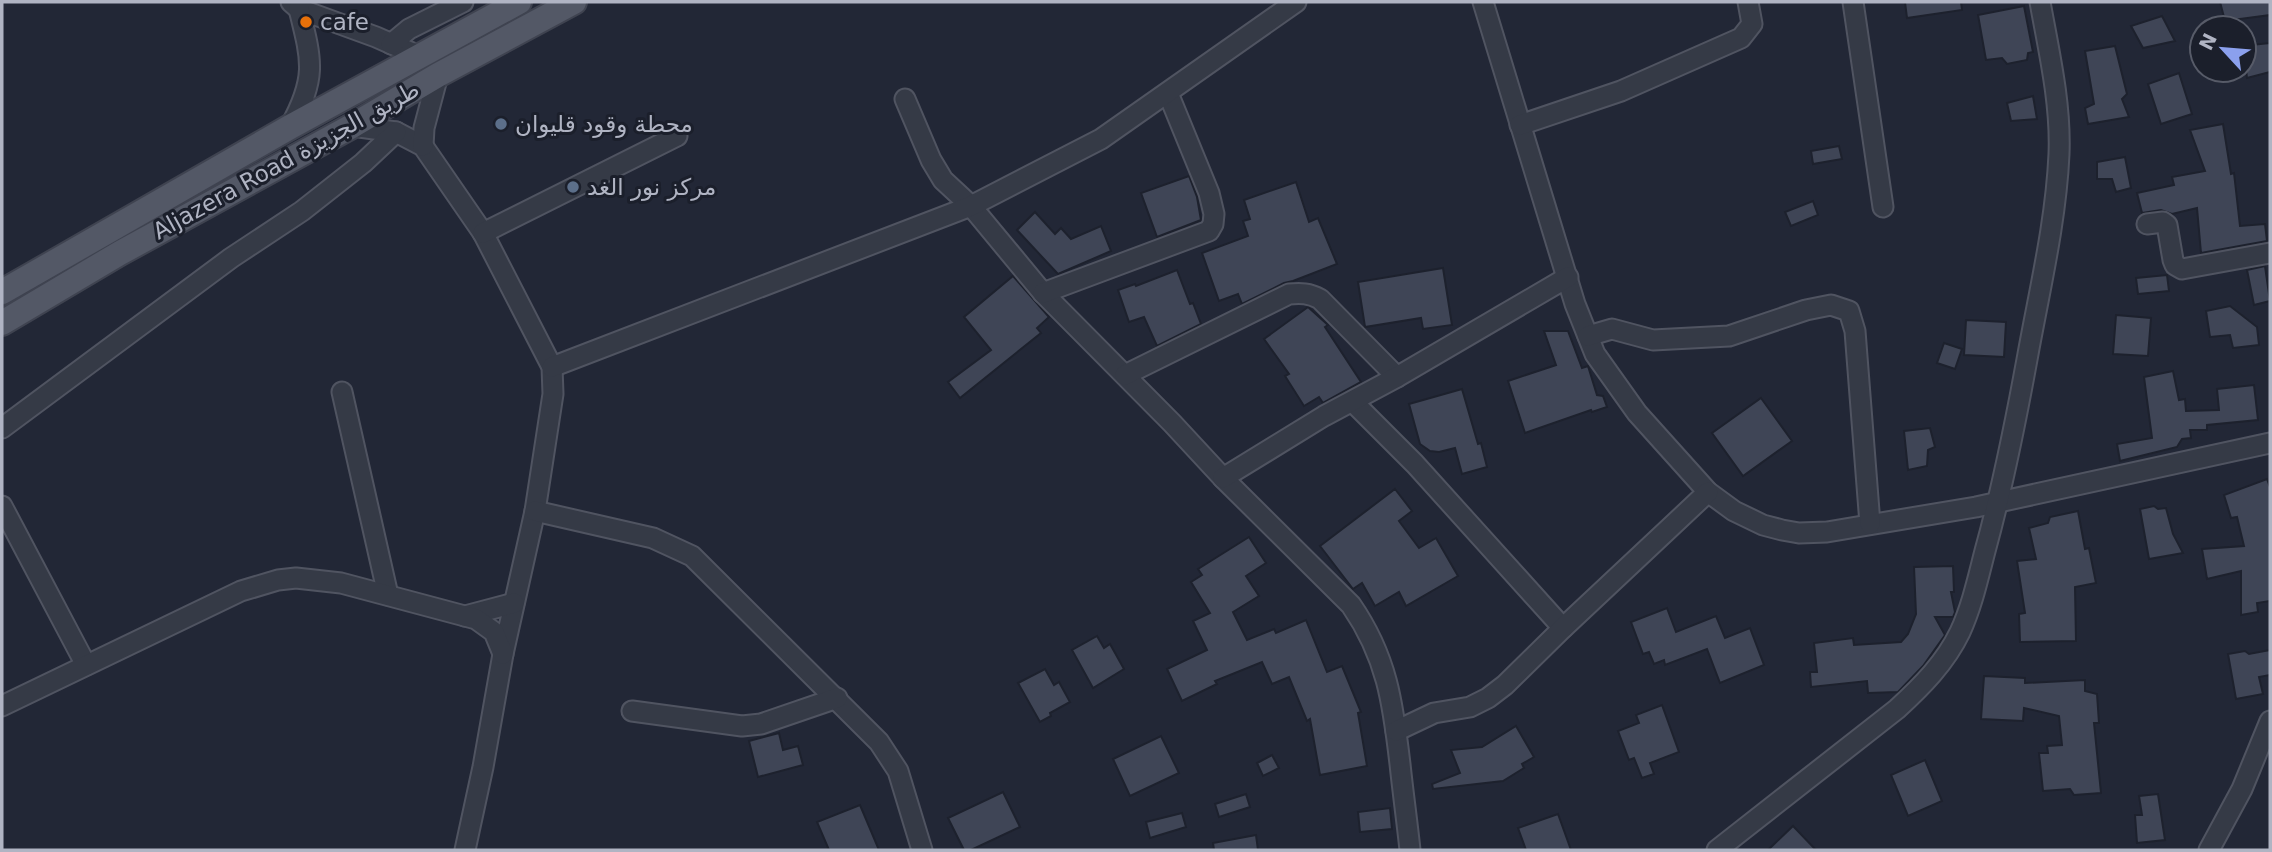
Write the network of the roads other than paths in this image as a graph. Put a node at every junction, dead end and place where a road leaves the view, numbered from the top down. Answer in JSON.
{"nodes":[{"id":1,"x":463,"y":2,"type":"edge"},
{"id":2,"x":519,"y":2,"type":"edge"},
{"id":3,"x":574,"y":2,"type":"edge"},
{"id":4,"x":1296,"y":2,"type":"edge"},
{"id":5,"x":1483,"y":2,"type":"edge"},
{"id":6,"x":1748,"y":2,"type":"edge"},
{"id":7,"x":1853,"y":2,"type":"edge"},
{"id":8,"x":2040,"y":2,"type":"edge"},
{"id":9,"x":295,"y":6,"type":"edge"},
{"id":10,"x":391,"y":44,"type":"junction"},
{"id":11,"x":419,"y":56,"type":"junction"},
{"id":12,"x":438,"y":75,"type":"junction"},
{"id":13,"x":1168,"y":93,"type":"junction"},
{"id":14,"x":905,"y":99,"type":"dead end"},
{"id":15,"x":1520,"y":125,"type":"junction"},
{"id":16,"x":352,"y":126,"type":"junction"},
{"id":17,"x":290,"y":127,"type":"junction"},
{"id":18,"x":396,"y":132,"type":"junction"},
{"id":19,"x":677,"y":136,"type":"dead end"},
{"id":20,"x":423,"y":146,"type":"junction"},
{"id":21,"x":971,"y":206,"type":"junction"},
{"id":22,"x":1883,"y":207,"type":"dead end"},
{"id":23,"x":2147,"y":224,"type":"dead end"},
{"id":24,"x":483,"y":233,"type":"junction"},
{"id":25,"x":2270,"y":253,"type":"edge"},
{"id":26,"x":1567,"y":277,"type":"junction"},
{"id":27,"x":2,"y":292,"type":"edge"},
{"id":28,"x":1043,"y":293,"type":"junction"},
{"id":29,"x":2,"y":323,"type":"edge"},
{"id":30,"x":1588,"y":336,"type":"junction"},
{"id":31,"x":552,"y":367,"type":"junction"},
{"id":32,"x":1125,"y":375,"type":"junction"},
{"id":33,"x":1397,"y":377,"type":"junction"},
{"id":34,"x":342,"y":392,"type":"dead end"},
{"id":35,"x":1353,"y":402,"type":"junction"},
{"id":36,"x":2,"y":429,"type":"edge"},
{"id":37,"x":2270,"y":443,"type":"edge"},
{"id":38,"x":1223,"y":478,"type":"junction"},
{"id":39,"x":1708,"y":492,"type":"junction"},
{"id":40,"x":1998,"y":503,"type":"junction"},
{"id":41,"x":2,"y":506,"type":"edge"},
{"id":42,"x":535,"y":511,"type":"junction"},
{"id":43,"x":1870,"y":524,"type":"junction"},
{"id":44,"x":388,"y":595,"type":"junction"},
{"id":45,"x":514,"y":603,"type":"junction"},
{"id":46,"x":466,"y":616,"type":"junction"},
{"id":47,"x":1563,"y":628,"type":"junction"},
{"id":48,"x":503,"y":654,"type":"junction"},
{"id":49,"x":86,"y":665,"type":"junction"},
{"id":50,"x":837,"y":698,"type":"junction"},
{"id":51,"x":2,"y":706,"type":"edge"},
{"id":52,"x":632,"y":711,"type":"dead end"},
{"id":53,"x":2270,"y":721,"type":"edge"},
{"id":54,"x":1396,"y":731,"type":"junction"},
{"id":55,"x":465,"y":850,"type":"edge"},
{"id":56,"x":922,"y":850,"type":"edge"},
{"id":57,"x":1410,"y":850,"type":"edge"},
{"id":58,"x":1717,"y":850,"type":"edge"},
{"id":59,"x":2208,"y":850,"type":"edge"}],
"edges":[{"from":1,"to":10,"type":"street"},
{"from":2,"to":11,"type":"main road","name":"Aljazera Road طريق الجزيزة"},
{"from":3,"to":12,"type":"main road","name":"Aljazera Road طريق الجزيزة"},
{"from":4,"to":13,"type":"street"},
{"from":5,"to":15,"type":"street"},
{"from":6,"to":15,"type":"street"},
{"from":7,"to":22,"type":"street"},
{"from":8,"to":40,"type":"street"},
{"from":9,"to":10,"type":"street"},
{"from":9,"to":17,"type":"street"},
{"from":10,"to":11,"type":"street"},
{"from":11,"to":17,"type":"main road","name":"Aljazera Road طريق الجزيزة"},
{"from":12,"to":16,"type":"main road","name":"Aljazera Road طريق الجزيزة"},
{"from":12,"to":20,"type":"street"},
{"from":13,"to":21,"type":"street"},
{"from":13,"to":28,"type":"street"},
{"from":14,"to":21,"type":"street"},
{"from":15,"to":26,"type":"street"},
{"from":16,"to":18,"type":"street"},
{"from":16,"to":29,"type":"main road","name":"Aljazera Road طريق الجزيزة"},
{"from":17,"to":27,"type":"main road","name":"Aljazera Road طريق الجزيزة"},
{"from":18,"to":20,"type":"street"},
{"from":18,"to":36,"type":"street"},
{"from":19,"to":24,"type":"street"},
{"from":20,"to":24,"type":"street"},
{"from":21,"to":28,"type":"street"},
{"from":21,"to":31,"type":"street"},
{"from":23,"to":25,"type":"street"},
{"from":24,"to":31,"type":"street"},
{"from":26,"to":30,"type":"street"},
{"from":26,"to":33,"type":"street"},
{"from":28,"to":32,"type":"street"},
{"from":30,"to":39,"type":"street"},
{"from":30,"to":43,"type":"street"},
{"from":31,"to":42,"type":"street"},
{"from":32,"to":33,"type":"street"},
{"from":32,"to":38,"type":"street"},
{"from":33,"to":35,"type":"street"},
{"from":34,"to":44,"type":"street"},
{"from":35,"to":38,"type":"street"},
{"from":35,"to":47,"type":"street"},
{"from":37,"to":40,"type":"street"},
{"from":38,"to":54,"type":"street"},
{"from":39,"to":43,"type":"street"},
{"from":39,"to":47,"type":"street"},
{"from":40,"to":43,"type":"street"},
{"from":40,"to":58,"type":"street"},
{"from":41,"to":49,"type":"street"},
{"from":42,"to":45,"type":"street"},
{"from":42,"to":50,"type":"street"},
{"from":44,"to":46,"type":"street"},
{"from":44,"to":49,"type":"street"},
{"from":45,"to":46,"type":"street"},
{"from":45,"to":48,"type":"street"},
{"from":46,"to":48,"type":"street"},
{"from":47,"to":54,"type":"street"},
{"from":48,"to":55,"type":"street"},
{"from":49,"to":51,"type":"street"},
{"from":50,"to":52,"type":"street"},
{"from":50,"to":56,"type":"street"},
{"from":53,"to":59,"type":"street"},
{"from":54,"to":57,"type":"street"}]}
